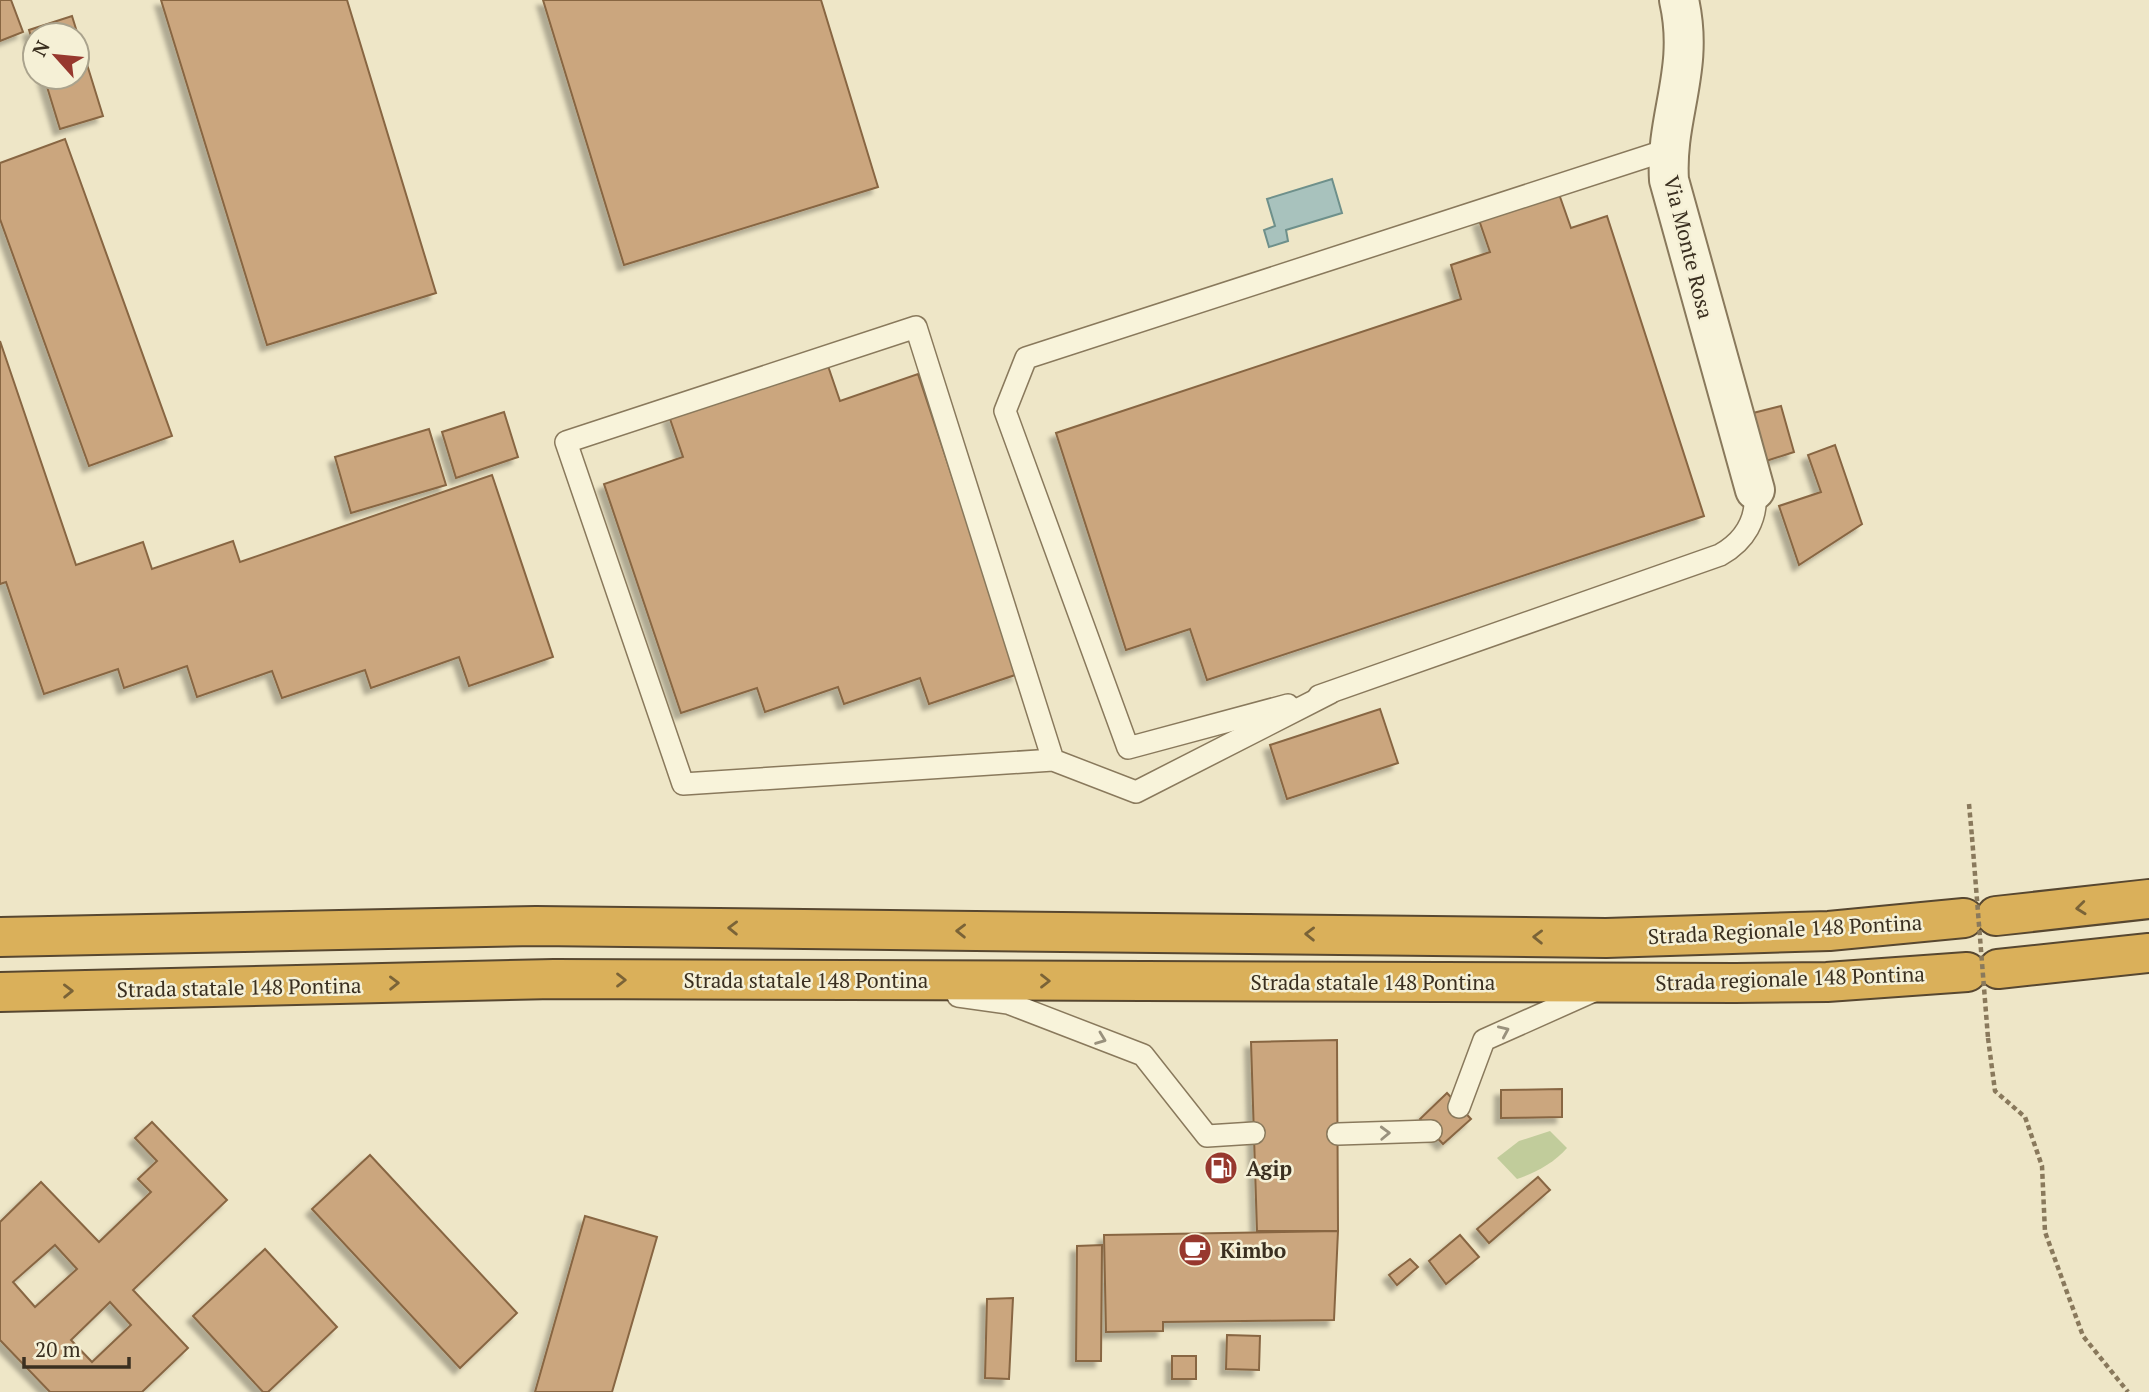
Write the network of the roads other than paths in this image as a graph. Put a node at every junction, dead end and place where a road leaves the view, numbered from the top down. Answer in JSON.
{"nodes":[{"id":1,"x":1679,"y":0,"type":"edge"},
{"id":2,"x":1670,"y":149,"type":"junction"},
{"id":3,"x":1755,"y":490,"type":"joint"},
{"id":4,"x":1330,"y":693,"type":"junction"},
{"id":5,"x":1053,"y":760,"type":"junction"},
{"id":6,"x":2149,"y":899,"type":"edge"},
{"id":7,"x":0,"y":937,"type":"edge"},
{"id":8,"x":2149,"y":953,"type":"edge"},
{"id":9,"x":845,"y":980,"type":"junction"},
{"id":10,"x":1613,"y":982,"type":"junction"},
{"id":11,"x":0,"y":992,"type":"edge"},
{"id":12,"x":1459,"y":1107,"type":"dead end"},
{"id":13,"x":1431,"y":1131,"type":"dead end"},
{"id":14,"x":1254,"y":1133,"type":"dead end"},
{"id":15,"x":1338,"y":1134,"type":"dead end"}],
"edges":[{"from":1,"to":2,"type":"street","name":"Via Monte Rosa"},
{"from":2,"to":3,"type":"street","name":"Via Monte Rosa"},
{"from":2,"to":4,"type":"lane"},
{"from":3,"to":4,"type":"lane"},
{"from":4,"to":5,"type":"lane"},
{"from":5,"to":5,"type":"lane"},
{"from":6,"to":7,"type":"highway","name":"Strada Regionale 148 Pontina","one_way":true},
{"from":8,"to":10,"type":"highway","name":"Strada regionale 148 Pontina"},
{"from":9,"to":10,"type":"highway","name":"Strada statale 148 Pontina","one_way":true},
{"from":11,"to":9,"type":"highway","name":"Strada statale 148 Pontina","one_way":true},
{"from":9,"to":14,"type":"lane","one_way":true},
{"from":12,"to":10,"type":"lane","one_way":true},
{"from":15,"to":13,"type":"lane","one_way":true}]}
